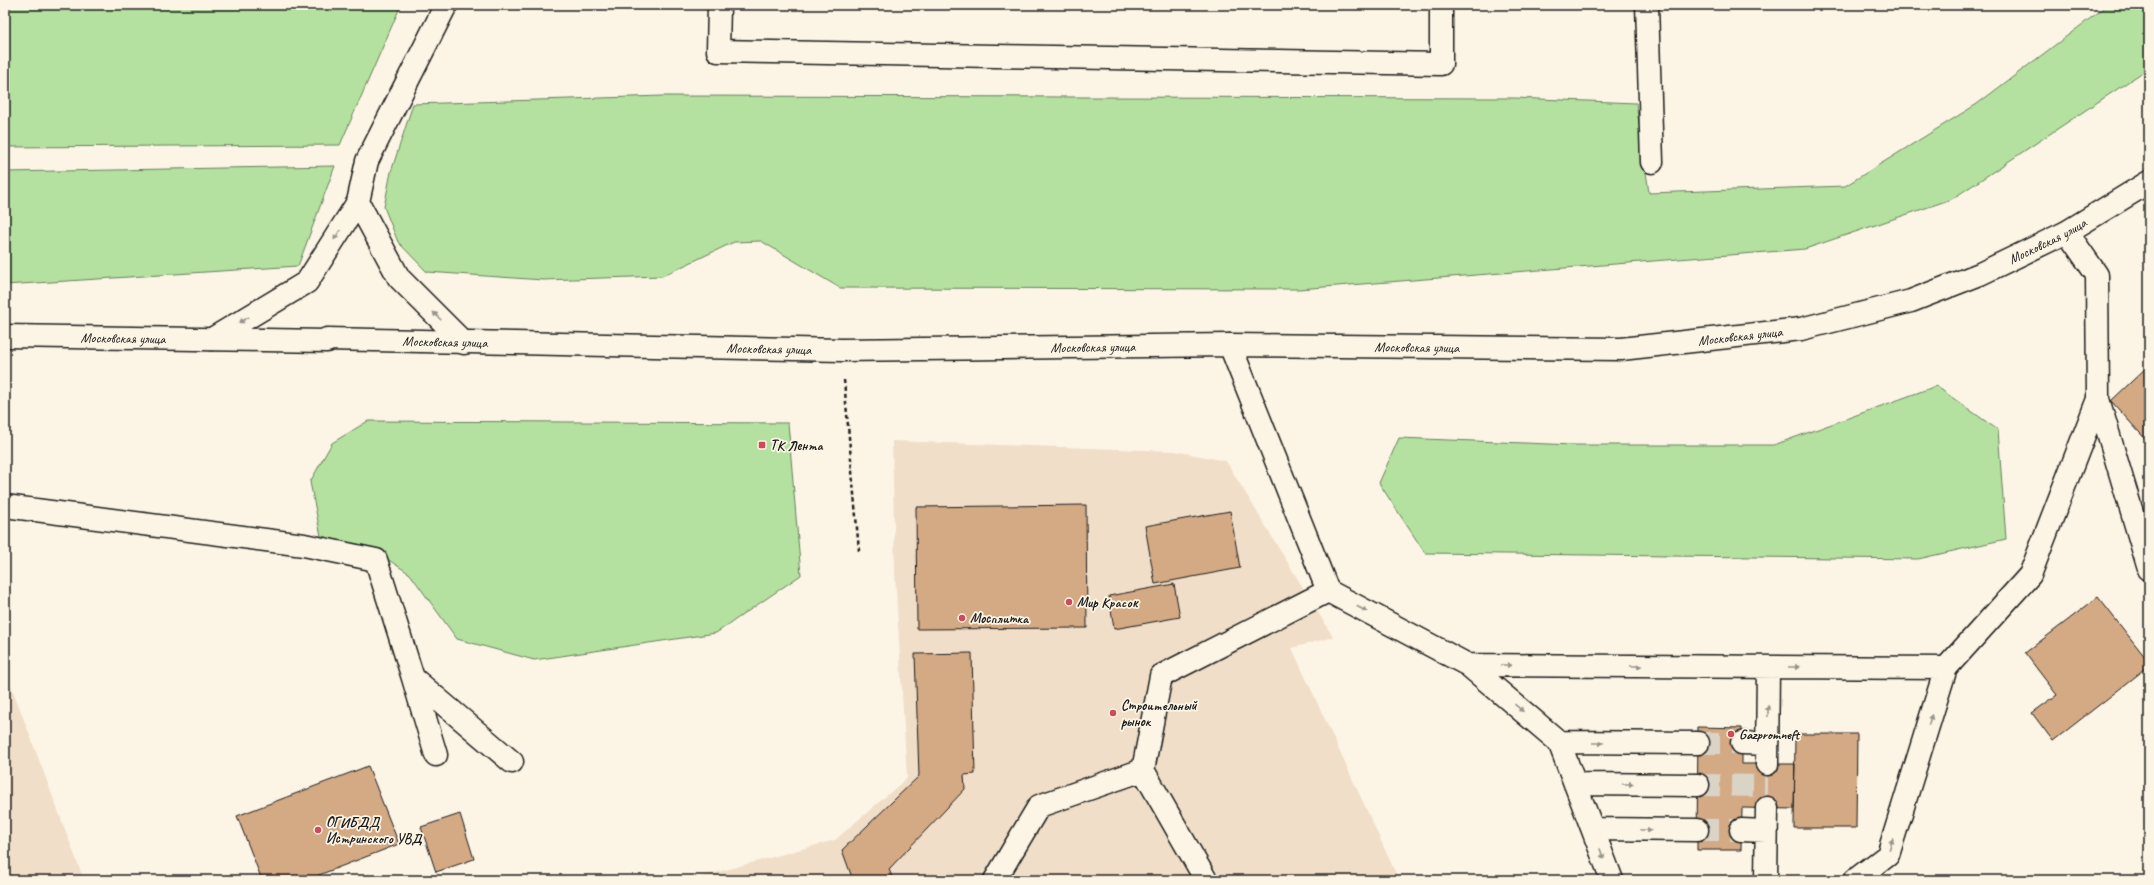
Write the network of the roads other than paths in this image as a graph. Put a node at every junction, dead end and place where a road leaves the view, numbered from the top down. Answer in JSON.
{"nodes":[{"id":1,"x":446,"y":5,"type":"edge"},
{"id":2,"x":719,"y":5,"type":"edge"},
{"id":3,"x":1441,"y":5,"type":"edge"},
{"id":4,"x":1647,"y":5,"type":"edge"},
{"id":5,"x":1652,"y":162,"type":"dead end"},
{"id":6,"x":2149,"y":182,"type":"edge"},
{"id":7,"x":358,"y":202,"type":"junction"},
{"id":8,"x":2067,"y":232,"type":"junction"},
{"id":9,"x":5,"y":336,"type":"edge"},
{"id":10,"x":212,"y":339,"type":"junction"},
{"id":11,"x":464,"y":343,"type":"junction"},
{"id":12,"x":1230,"y":345,"type":"junction"},
{"id":13,"x":2098,"y":399,"type":"junction"},
{"id":14,"x":5,"y":506,"type":"edge"},
{"id":15,"x":2149,"y":569,"type":"edge"},
{"id":16,"x":1328,"y":590,"type":"junction"},
{"id":17,"x":1468,"y":665,"type":"junction"},
{"id":18,"x":1768,"y":667,"type":"junction"},
{"id":19,"x":1946,"y":668,"type":"junction"},
{"id":20,"x":413,"y":678,"type":"junction"},
{"id":21,"x":1559,"y":742,"type":"junction"},
{"id":22,"x":1698,"y":743,"type":"tunnel mouth"},
{"id":23,"x":1742,"y":743,"type":"tunnel mouth"},
{"id":24,"x":436,"y":755,"type":"dead end"},
{"id":25,"x":512,"y":762,"type":"dead end"},
{"id":26,"x":1143,"y":770,"type":"junction"},
{"id":27,"x":1575,"y":784,"type":"junction"},
{"id":28,"x":1698,"y":785,"type":"tunnel mouth"},
{"id":29,"x":1767,"y":808,"type":"dead end"},
{"id":30,"x":1593,"y":829,"type":"junction"},
{"id":31,"x":1697,"y":830,"type":"tunnel mouth"},
{"id":32,"x":1741,"y":830,"type":"tunnel mouth"},
{"id":33,"x":1766,"y":831,"type":"junction"},
{"id":34,"x":995,"y":880,"type":"edge"},
{"id":35,"x":1206,"y":880,"type":"edge"},
{"id":36,"x":1612,"y":880,"type":"edge"},
{"id":37,"x":1766,"y":880,"type":"edge"},
{"id":38,"x":1855,"y":880,"type":"edge"}],
"edges":[{"from":1,"to":7,"type":"main road"},
{"from":2,"to":3,"type":"main road"},
{"from":4,"to":5,"type":"main road"},
{"from":6,"to":8,"type":"main road","name":"Московская улица"},
{"from":7,"to":10,"type":"main road","one_way":true},
{"from":11,"to":7,"type":"main road","one_way":true},
{"from":8,"to":12,"type":"main road","name":"Московская улица"},
{"from":8,"to":13,"type":"main road"},
{"from":9,"to":10,"type":"main road","name":"Московская улица"},
{"from":10,"to":11,"type":"main road","name":"Московская улица"},
{"from":11,"to":12,"type":"main road","name":"Московская улица"},
{"from":12,"to":16,"type":"main road"},
{"from":13,"to":15,"type":"main road"},
{"from":13,"to":19,"type":"main road"},
{"from":14,"to":20,"type":"main road"},
{"from":16,"to":17,"type":"main road","one_way":true},
{"from":16,"to":26,"type":"main road"},
{"from":17,"to":18,"type":"main road","one_way":true},
{"from":17,"to":21,"type":"main road","one_way":true},
{"from":18,"to":19,"type":"main road","one_way":true},
{"from":23,"to":18,"type":"main road","one_way":true},
{"from":38,"to":19,"type":"main road","one_way":true},
{"from":20,"to":24,"type":"main road"},
{"from":20,"to":25,"type":"main road"},
{"from":21,"to":22,"type":"main road","one_way":true},
{"from":21,"to":27,"type":"main road"},
{"from":26,"to":34,"type":"main road"},
{"from":26,"to":35,"type":"main road"},
{"from":27,"to":28,"type":"main road","one_way":true},
{"from":27,"to":30,"type":"main road"},
{"from":29,"to":33,"type":"main road"},
{"from":30,"to":31,"type":"main road","one_way":true},
{"from":30,"to":36,"type":"main road","one_way":true},
{"from":32,"to":33,"type":"main road"},
{"from":33,"to":37,"type":"main road"}]}
